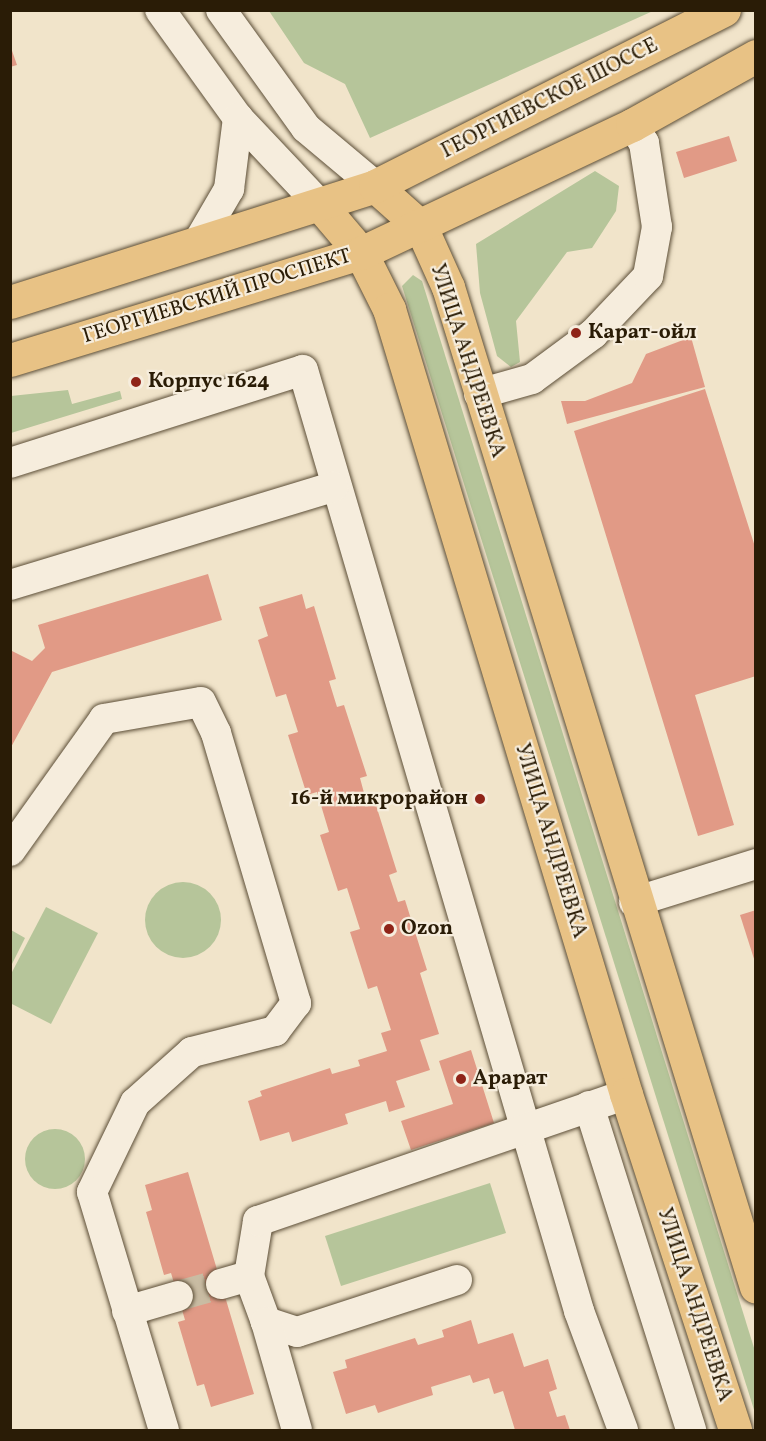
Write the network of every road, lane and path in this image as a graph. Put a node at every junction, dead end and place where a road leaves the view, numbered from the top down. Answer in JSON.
{"nodes":[{"id":1,"x":160,"y":10,"type":"edge"},
{"id":2,"x":221,"y":10,"type":"edge"},
{"id":3,"x":724,"y":10,"type":"edge"},
{"id":4,"x":756,"y":56,"type":"edge"},
{"id":5,"x":238,"y":118,"type":"junction"},
{"id":6,"x":632,"y":125,"type":"junction"},
{"id":7,"x":375,"y":186,"type":"junction"},
{"id":8,"x":321,"y":206,"type":"junction"},
{"id":9,"x":421,"y":227,"type":"junction"},
{"id":10,"x":197,"y":244,"type":"junction"},
{"id":11,"x":361,"y":253,"type":"junction"},
{"id":12,"x":10,"y":302,"type":"edge"},
{"id":13,"x":10,"y":360,"type":"edge"},
{"id":14,"x":479,"y":394,"type":"junction"},
{"id":15,"x":10,"y":463,"type":"edge"},
{"id":16,"x":333,"y":487,"type":"junction"},
{"id":17,"x":10,"y":585,"type":"edge"},
{"id":18,"x":10,"y":851,"type":"edge"},
{"id":19,"x":756,"y":864,"type":"edge"},
{"id":20,"x":634,"y":902,"type":"junction"},
{"id":21,"x":626,"y":1094,"type":"junction"},
{"id":22,"x":589,"y":1106,"type":"junction"},
{"id":23,"x":525,"y":1128,"type":"junction"},
{"id":24,"x":457,"y":1280,"type":"dead end"},
{"id":25,"x":756,"y":1287,"type":"edge"},
{"id":26,"x":178,"y":1296,"type":"tunnel mouth"},
{"id":27,"x":127,"y":1311,"type":"junction"},
{"id":28,"x":266,"y":1322,"type":"junction"},
{"id":29,"x":165,"y":1431,"type":"edge"},
{"id":30,"x":297,"y":1431,"type":"edge"},
{"id":31,"x":623,"y":1431,"type":"edge"},
{"id":32,"x":691,"y":1431,"type":"edge"},
{"id":33,"x":735,"y":1431,"type":"edge"}],
"edges":[{"from":1,"to":5,"type":"street"},
{"from":2,"to":7,"type":"street"},
{"from":3,"to":7,"type":"main road","name":"ГЕОРГИЕВСКОЕ ШОССЕ"},
{"from":4,"to":6,"type":"main road"},
{"from":5,"to":8,"type":"street"},
{"from":5,"to":10,"type":"street"},
{"from":6,"to":9,"type":"main road"},
{"from":6,"to":14,"type":"street"},
{"from":7,"to":8,"type":"main road"},
{"from":7,"to":9,"type":"main road"},
{"from":8,"to":10,"type":"main road"},
{"from":8,"to":11,"type":"main road","name":"УЛИЦА АНДРЕЕВКА"},
{"from":9,"to":11,"type":"main road","name":"ГЕОРГИЕВСКИЙ ПРОСПЕКТ"},
{"from":9,"to":14,"type":"main road","name":"УЛИЦА АНДРЕЕВКА"},
{"from":10,"to":12,"type":"main road"},
{"from":11,"to":13,"type":"main road","name":"ГЕОРГИЕВСКИЙ ПРОСПЕКТ"},
{"from":11,"to":21,"type":"main road","name":"УЛИЦА АНДРЕЕВКА"},
{"from":14,"to":20,"type":"main road","name":"УЛИЦА АНДРЕЕВКА"},
{"from":15,"to":16,"type":"street"},
{"from":16,"to":17,"type":"street"},
{"from":16,"to":23,"type":"street"},
{"from":18,"to":27,"type":"street"},
{"from":19,"to":20,"type":"street"},
{"from":20,"to":25,"type":"main road","name":"УЛИЦА АНДРЕЕВКА"},
{"from":21,"to":22,"type":"street"},
{"from":21,"to":33,"type":"main road","name":"УЛИЦА АНДРЕЕВКА"},
{"from":22,"to":23,"type":"street"},
{"from":22,"to":32,"type":"street"},
{"from":23,"to":28,"type":"street"},
{"from":23,"to":31,"type":"street"},
{"from":24,"to":28,"type":"street"},
{"from":26,"to":27,"type":"street"},
{"from":27,"to":29,"type":"street"},
{"from":28,"to":30,"type":"street"}]}
